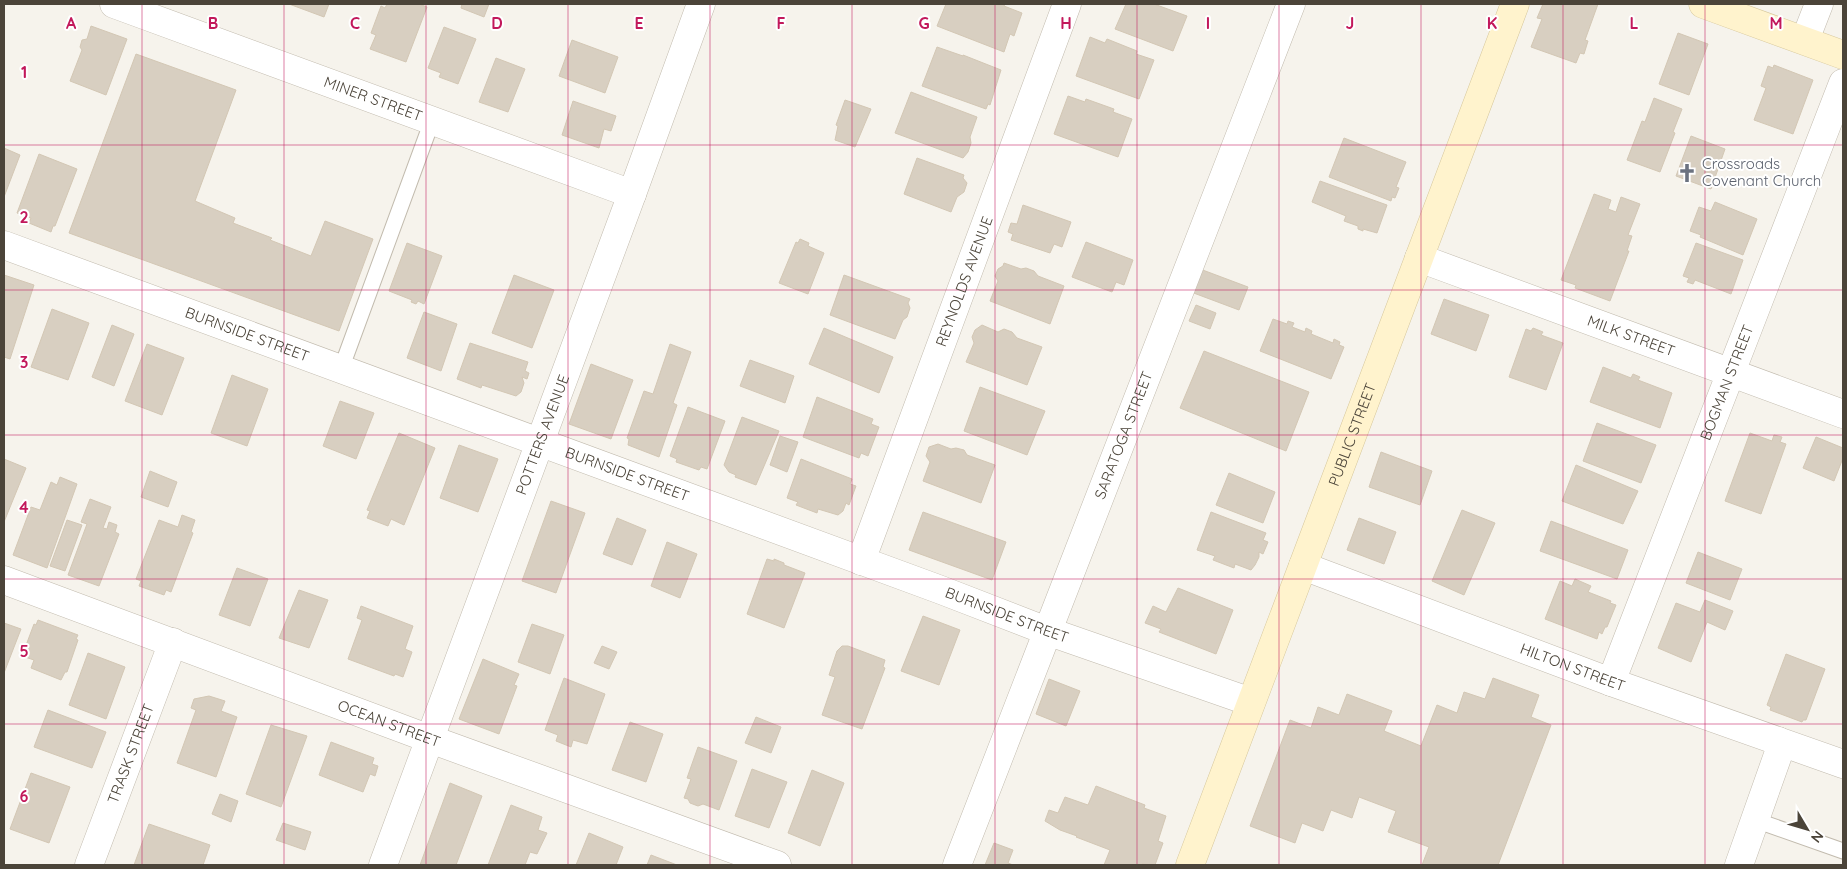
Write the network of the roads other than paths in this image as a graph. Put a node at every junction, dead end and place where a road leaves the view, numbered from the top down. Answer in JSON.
{"nodes":[{"id":1,"x":114,"y":4,"type":"edge"},
{"id":2,"x":701,"y":4,"type":"edge"},
{"id":3,"x":1067,"y":4,"type":"edge"},
{"id":4,"x":1291,"y":4,"type":"edge"},
{"id":5,"x":1516,"y":4,"type":"edge"},
{"id":6,"x":1703,"y":4,"type":"edge"},
{"id":7,"x":1819,"y":4,"type":"edge"},
{"id":8,"x":1806,"y":40,"type":"junction"},
{"id":9,"x":1843,"y":55,"type":"edge"},
{"id":10,"x":1843,"y":83,"type":"edge"},
{"id":11,"x":432,"y":120,"type":"junction"},
{"id":12,"x":632,"y":194,"type":"junction"},
{"id":13,"x":4,"y":245,"type":"edge"},
{"id":14,"x":1419,"y":258,"type":"junction"},
{"id":15,"x":341,"y":369,"type":"junction"},
{"id":16,"x":1732,"y":374,"type":"junction"},
{"id":17,"x":1843,"y":414,"type":"edge"},
{"id":18,"x":540,"y":442,"type":"junction"},
{"id":19,"x":860,"y":560,"type":"junction"},
{"id":20,"x":1303,"y":566,"type":"junction"},
{"id":21,"x":4,"y":580,"type":"edge"},
{"id":22,"x":1048,"y":631,"type":"junction"},
{"id":23,"x":173,"y":642,"type":"junction"},
{"id":24,"x":1611,"y":682,"type":"junction"},
{"id":25,"x":1251,"y":702,"type":"junction"},
{"id":26,"x":430,"y":739,"type":"junction"},
{"id":27,"x":1778,"y":742,"type":"junction"},
{"id":28,"x":1843,"y":764,"type":"edge"},
{"id":29,"x":1755,"y":820,"type":"junction"},
{"id":30,"x":1843,"y":851,"type":"edge"},
{"id":31,"x":738,"y":859,"type":"edge"},
{"id":32,"x":89,"y":865,"type":"edge"},
{"id":33,"x":383,"y":865,"type":"edge"},
{"id":34,"x":777,"y":865,"type":"edge"},
{"id":35,"x":957,"y":865,"type":"edge"},
{"id":36,"x":1190,"y":865,"type":"edge"},
{"id":37,"x":1738,"y":865,"type":"edge"}],
"edges":[{"from":1,"to":11,"type":"street","name":"MINER STREET"},
{"from":2,"to":12,"type":"street","name":"POTTERS AVENUE"},
{"from":3,"to":19,"type":"street","name":"REYNOLDS AVENUE"},
{"from":4,"to":22,"type":"street","name":"SARATOGA STREET"},
{"from":5,"to":14,"type":"main road","name":"PUBLIC STREET"},
{"from":6,"to":8,"type":"main road"},
{"from":7,"to":8,"type":"street"},
{"from":8,"to":9,"type":"main road"},
{"from":10,"to":16,"type":"street","name":"BOGMAN STREET"},
{"from":11,"to":12,"type":"street","name":"MINER STREET"},
{"from":11,"to":15,"type":"lane"},
{"from":12,"to":18,"type":"street","name":"POTTERS AVENUE"},
{"from":13,"to":15,"type":"street","name":"BURNSIDE STREET"},
{"from":14,"to":16,"type":"street","name":"MILK STREET"},
{"from":14,"to":20,"type":"main road","name":"PUBLIC STREET"},
{"from":15,"to":18,"type":"street","name":"BURNSIDE STREET"},
{"from":16,"to":17,"type":"street","name":"MILK STREET"},
{"from":16,"to":24,"type":"street","name":"BOGMAN STREET"},
{"from":18,"to":19,"type":"street","name":"BURNSIDE STREET"},
{"from":18,"to":26,"type":"street","name":"POTTERS AVENUE"},
{"from":19,"to":22,"type":"street","name":"BURNSIDE STREET"},
{"from":20,"to":24,"type":"street","name":"HILTON STREET"},
{"from":20,"to":25,"type":"main road","name":"PUBLIC STREET"},
{"from":21,"to":23,"type":"street","name":"OCEAN STREET"},
{"from":22,"to":25,"type":"street","name":"BURNSIDE STREET"},
{"from":22,"to":35,"type":"street","name":"SARATOGA STREET"},
{"from":23,"to":26,"type":"street","name":"OCEAN STREET"},
{"from":23,"to":32,"type":"street","name":"TRASK STREET"},
{"from":24,"to":27,"type":"street","name":"HILTON STREET"},
{"from":25,"to":36,"type":"main road","name":"PUBLIC STREET"},
{"from":26,"to":31,"type":"street","name":"OCEAN STREET"},
{"from":26,"to":33,"type":"street","name":"POTTERS AVENUE"},
{"from":27,"to":28,"type":"street","name":"HILTON STREET"},
{"from":27,"to":29,"type":"street"},
{"from":29,"to":30,"type":"lane"},
{"from":29,"to":37,"type":"street"},
{"from":31,"to":34,"type":"street","name":"OCEAN STREET"}]}
